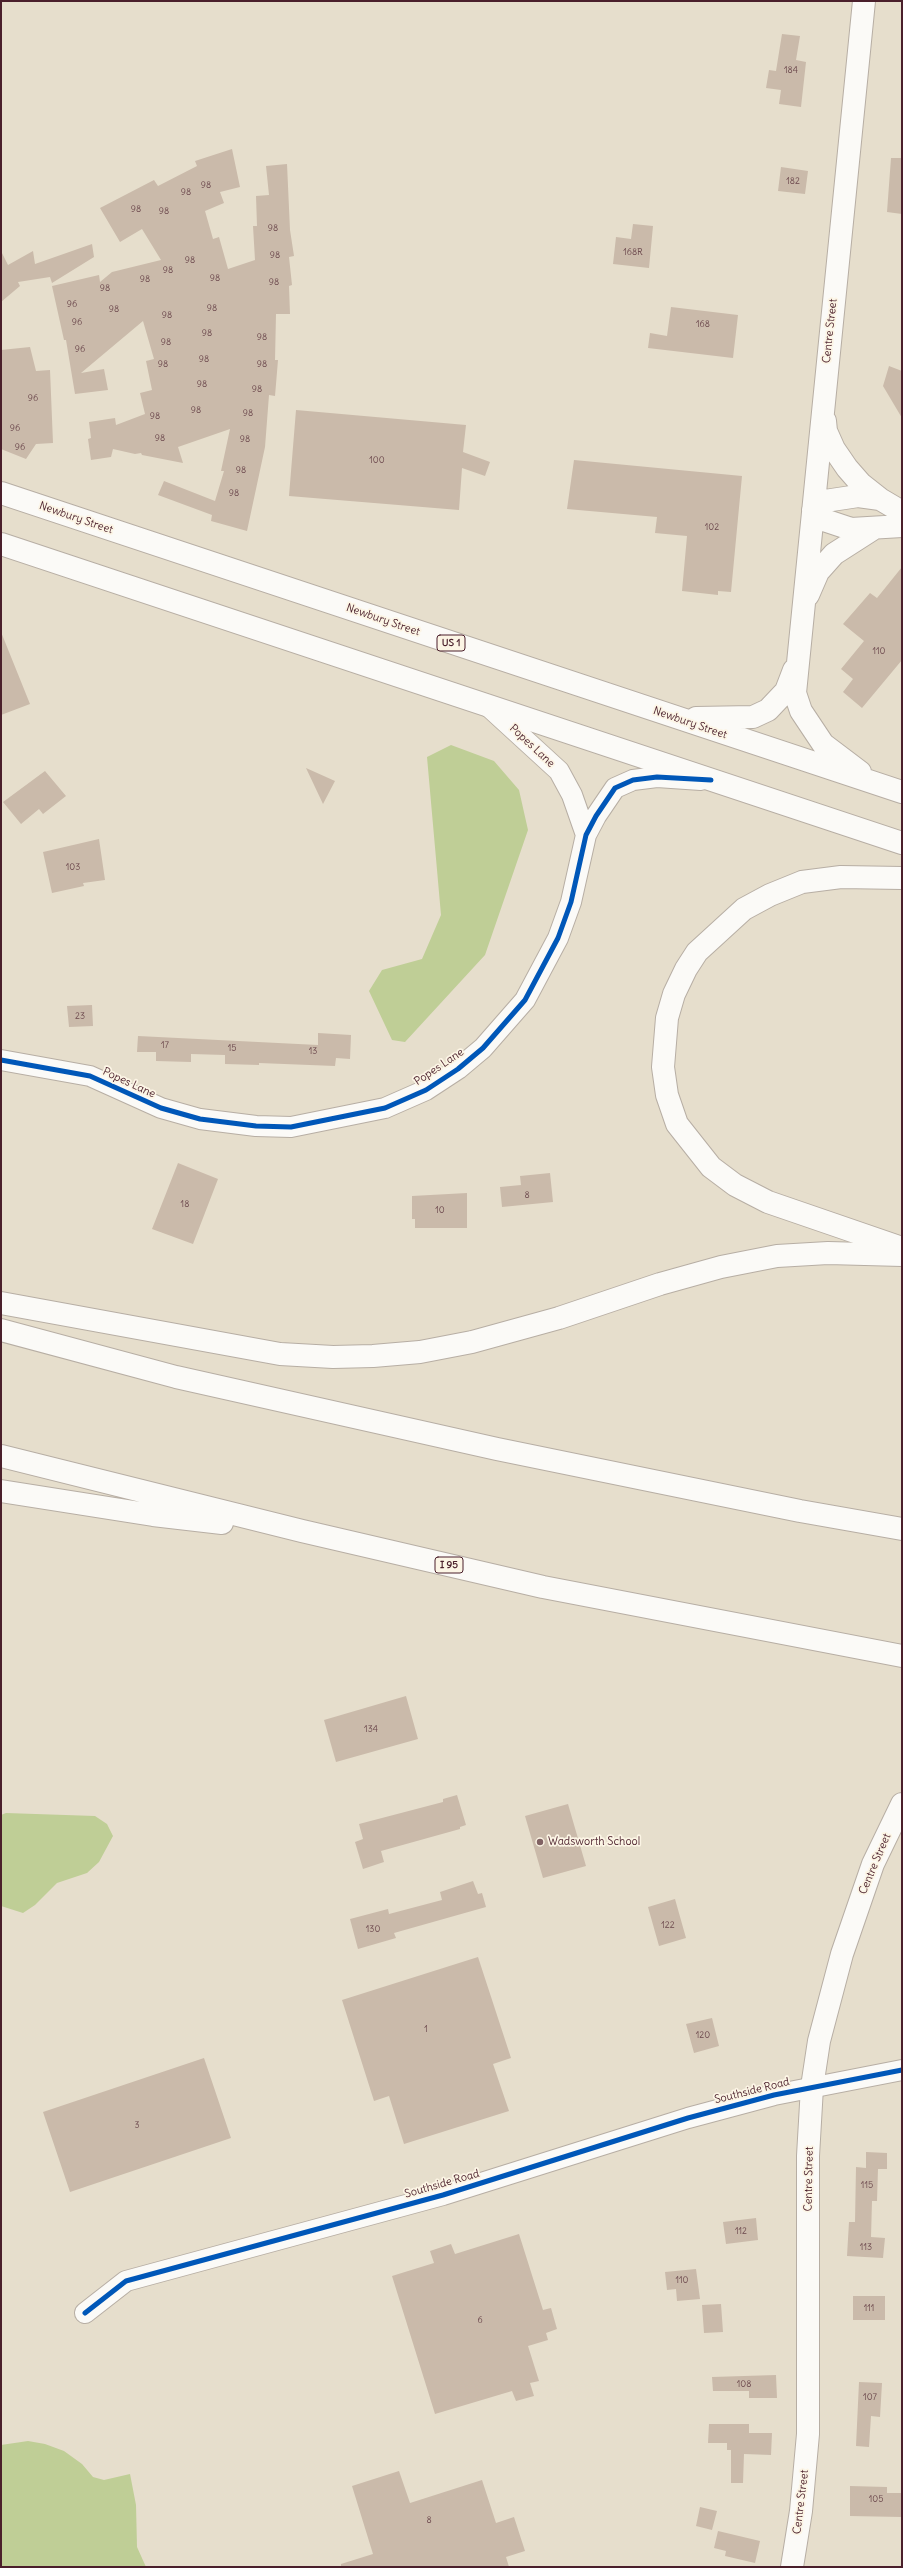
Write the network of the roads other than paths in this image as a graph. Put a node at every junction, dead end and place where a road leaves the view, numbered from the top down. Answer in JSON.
{"nodes":[{"id":1,"x":864,"y":1,"type":"edge"},
{"id":2,"x":823,"y":406,"type":"junction"},
{"id":3,"x":1,"y":493,"type":"edge"},
{"id":4,"x":880,"y":500,"type":"junction"},
{"id":5,"x":812,"y":510,"type":"junction"},
{"id":6,"x":902,"y":512,"type":"edge"},
{"id":7,"x":902,"y":526,"type":"edge"},
{"id":8,"x":873,"y":529,"type":"junction"},
{"id":9,"x":1,"y":544,"type":"edge"},
{"id":10,"x":802,"y":617,"type":"junction"},
{"id":11,"x":797,"y":662,"type":"junction"},
{"id":12,"x":488,"y":706,"type":"junction"},
{"id":13,"x":654,"y":711,"type":"junction"},
{"id":14,"x":711,"y":780,"type":"junction"},
{"id":15,"x":892,"y":789,"type":"edge"},
{"id":16,"x":586,"y":835,"type":"junction"},
{"id":17,"x":902,"y":843,"type":"edge"},
{"id":18,"x":902,"y":878,"type":"edge"},
{"id":19,"x":1,"y":1060,"type":"edge"},
{"id":20,"x":902,"y":1248,"type":"edge"},
{"id":21,"x":902,"y":1255,"type":"edge"},
{"id":22,"x":1,"y":1303,"type":"edge"},
{"id":23,"x":1,"y":1330,"type":"edge"},
{"id":24,"x":1,"y":1456,"type":"edge"},
{"id":25,"x":1,"y":1491,"type":"edge"},
{"id":26,"x":902,"y":1528,"type":"edge"},
{"id":27,"x":302,"y":1531,"type":"junction"},
{"id":28,"x":902,"y":1656,"type":"edge"},
{"id":29,"x":902,"y":1804,"type":"edge"},
{"id":30,"x":902,"y":2070,"type":"edge"},
{"id":31,"x":812,"y":2087,"type":"junction"},
{"id":32,"x":85,"y":2313,"type":"dead end"},
{"id":33,"x":792,"y":2567,"type":"edge"}],
"edges":[{"from":1,"to":2,"type":"main road","name":"Centre Street"},
{"from":2,"to":4,"type":"main road"},
{"from":2,"to":5,"type":"main road","name":"Centre Street"},
{"from":3,"to":13,"type":"main road","name":"Newbury Street","number":"US 1"},
{"from":4,"to":5,"type":"main road"},
{"from":4,"to":6,"type":"main road"},
{"from":5,"to":8,"type":"main road"},
{"from":5,"to":10,"type":"main road","name":"Centre Street"},
{"from":7,"to":8,"type":"main road"},
{"from":8,"to":10,"type":"main road"},
{"from":9,"to":12,"type":"main road"},
{"from":10,"to":11,"type":"main road","name":"Centre Street"},
{"from":11,"to":13,"type":"main road","name":"Centre Street"},
{"from":11,"to":15,"type":"main road","name":"Centre Street"},
{"from":12,"to":14,"type":"main road"},
{"from":12,"to":16,"type":"street","name":"Popes Lane"},
{"from":13,"to":15,"type":"main road","name":"Newbury Street","number":"US 1"},
{"from":14,"to":16,"type":"street","name":"Popes Lane"},
{"from":14,"to":17,"type":"main road"},
{"from":16,"to":19,"type":"street","name":"Popes Lane"},
{"from":18,"to":20,"type":"main road"},
{"from":21,"to":22,"type":"main road"},
{"from":23,"to":26,"type":"main road"},
{"from":24,"to":27,"type":"main road","number":"I 95"},
{"from":25,"to":27,"type":"main road"},
{"from":27,"to":28,"type":"main road","number":"I 95"},
{"from":29,"to":31,"type":"main road","name":"Centre Street"},
{"from":30,"to":31,"type":"street","name":"Southside Road"},
{"from":31,"to":32,"type":"street","name":"Southside Road"},
{"from":31,"to":33,"type":"main road","name":"Centre Street"}]}
